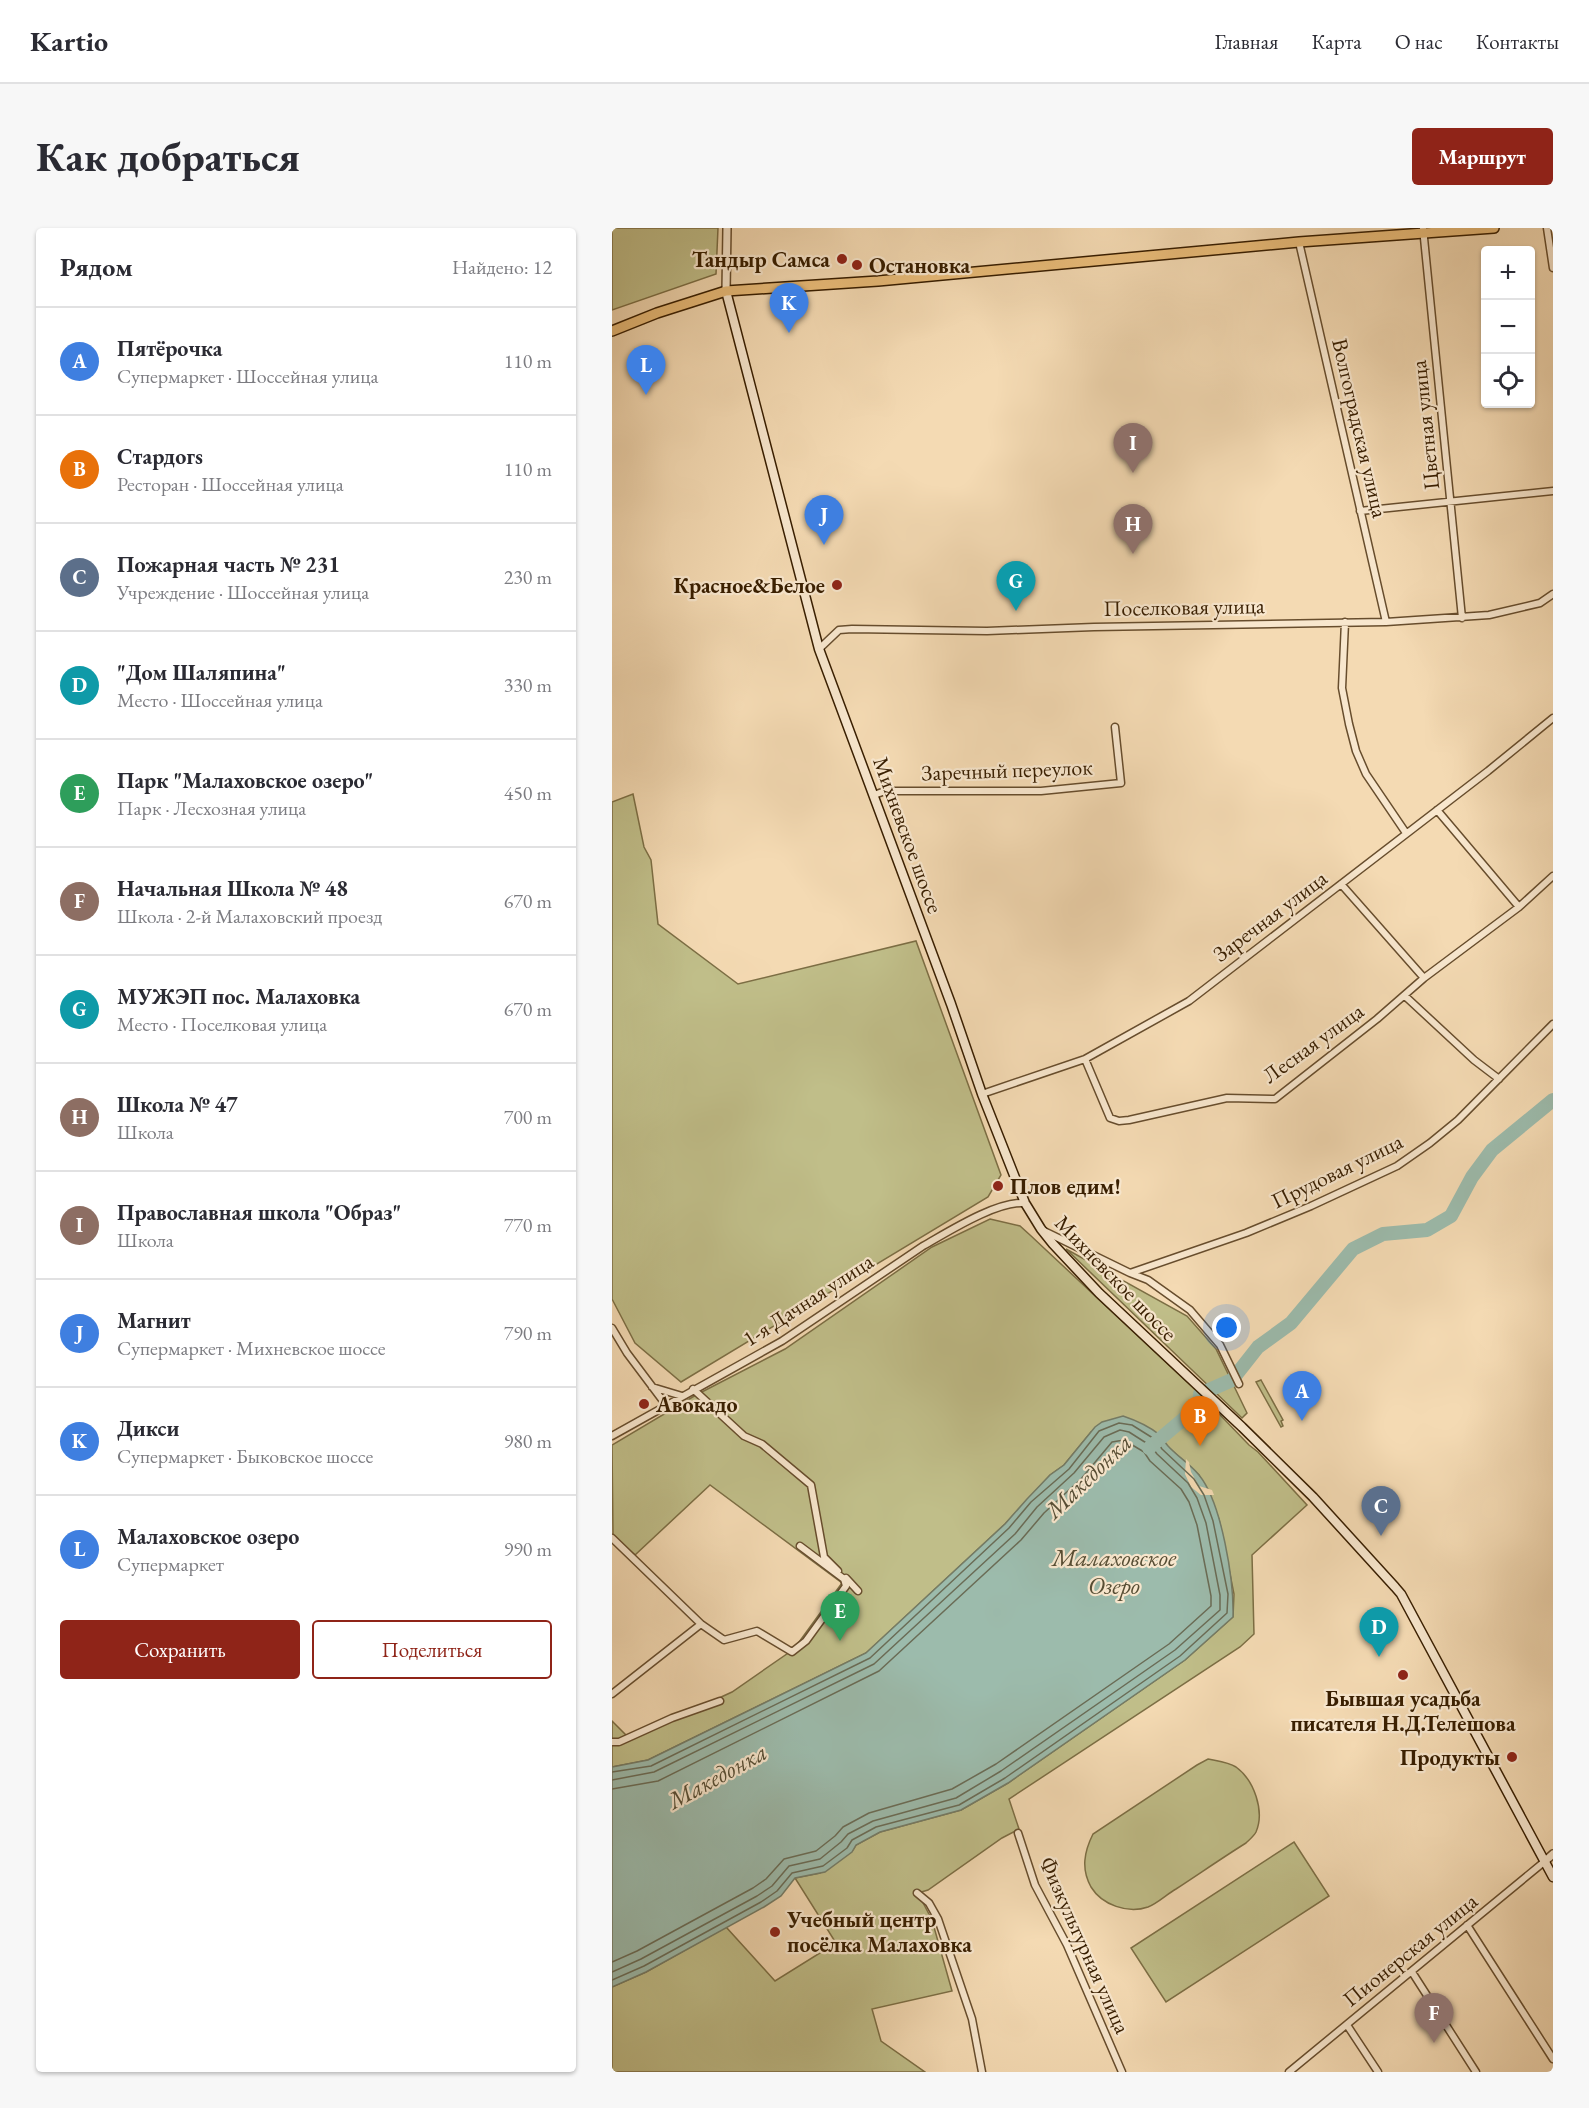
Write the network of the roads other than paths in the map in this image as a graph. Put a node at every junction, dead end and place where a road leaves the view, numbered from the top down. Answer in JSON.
{"nodes":[{"id":1,"x":727,"y":228,"type":"edge"},
{"id":2,"x":1494,"y":228,"type":"edge"},
{"id":3,"x":1547,"y":228,"type":"edge"},
{"id":4,"x":1424,"y":231,"type":"edge"},
{"id":5,"x":1299,"y":242,"type":"junction"},
{"id":6,"x":1553,"y":268,"type":"edge"},
{"id":7,"x":726,"y":291,"type":"junction"},
{"id":8,"x":612,"y":332,"type":"edge"},
{"id":9,"x":1553,"y":491,"type":"edge"},
{"id":10,"x":1451,"y":503,"type":"junction"},
{"id":11,"x":1360,"y":511,"type":"junction"},
{"id":12,"x":1553,"y":594,"type":"edge"},
{"id":13,"x":1462,"y":618,"type":"junction"},
{"id":14,"x":1345,"y":622,"type":"junction"},
{"id":15,"x":1386,"y":622,"type":"junction"},
{"id":16,"x":819,"y":649,"type":"junction"},
{"id":17,"x":1553,"y":718,"type":"edge"},
{"id":18,"x":1115,"y":727,"type":"dead end"},
{"id":19,"x":874,"y":795,"type":"junction"},
{"id":20,"x":1437,"y":810,"type":"junction"},
{"id":21,"x":1406,"y":833,"type":"junction"},
{"id":22,"x":1553,"y":876,"type":"edge"},
{"id":23,"x":1341,"y":884,"type":"junction"},
{"id":24,"x":1519,"y":907,"type":"junction"},
{"id":25,"x":1424,"y":978,"type":"junction"},
{"id":26,"x":1405,"y":996,"type":"junction"},
{"id":27,"x":1553,"y":1024,"type":"edge"},
{"id":28,"x":1085,"y":1059,"type":"junction"},
{"id":29,"x":1499,"y":1079,"type":"junction"},
{"id":30,"x":982,"y":1095,"type":"junction"},
{"id":31,"x":1025,"y":1203,"type":"junction"},
{"id":32,"x":1041,"y":1229,"type":"junction"},
{"id":33,"x":1130,"y":1273,"type":"junction"},
{"id":34,"x":612,"y":1328,"type":"edge"},
{"id":35,"x":1239,"y":1384,"type":"dead end"},
{"id":36,"x":652,"y":1387,"type":"junction"},
{"id":37,"x":693,"y":1389,"type":"junction"},
{"id":38,"x":682,"y":1396,"type":"junction"},
{"id":39,"x":666,"y":1406,"type":"junction"},
{"id":40,"x":612,"y":1436,"type":"edge"},
{"id":41,"x":612,"y":1539,"type":"edge"},
{"id":42,"x":800,"y":1545,"type":"dead end"},
{"id":43,"x":858,"y":1591,"type":"dead end"},
{"id":44,"x":701,"y":1624,"type":"junction"},
{"id":45,"x":612,"y":1694,"type":"edge"},
{"id":46,"x":720,"y":1701,"type":"dead end"},
{"id":47,"x":612,"y":1742,"type":"edge"},
{"id":48,"x":1018,"y":1833,"type":"dead end"},
{"id":49,"x":1553,"y":1854,"type":"edge"},
{"id":50,"x":1544,"y":1863,"type":"junction"},
{"id":51,"x":1553,"y":1877,"type":"edge"},
{"id":52,"x":917,"y":1893,"type":"dead end"},
{"id":53,"x":1467,"y":1925,"type":"junction"},
{"id":54,"x":1412,"y":1972,"type":"junction"},
{"id":55,"x":1347,"y":2025,"type":"junction"},
{"id":56,"x":1553,"y":2060,"type":"edge"},
{"id":57,"x":982,"y":2072,"type":"edge"},
{"id":58,"x":1121,"y":2072,"type":"edge"},
{"id":59,"x":1289,"y":2072,"type":"edge"},
{"id":60,"x":1378,"y":2072,"type":"edge"},
{"id":61,"x":1476,"y":2072,"type":"edge"}],
"edges":[{"from":1,"to":7,"type":"street","name":"Михневское шоссе"},
{"from":2,"to":4,"type":"main road"},
{"from":3,"to":6,"type":"street"},
{"from":4,"to":5,"type":"main road"},
{"from":4,"to":10,"type":"street","name":"Цветная улица"},
{"from":5,"to":7,"type":"main road"},
{"from":5,"to":11,"type":"street","name":"Волгоградская улица"},
{"from":7,"to":8,"type":"main road"},
{"from":7,"to":16,"type":"main road","name":"Михневское шоссе"},
{"from":9,"to":10,"type":"street"},
{"from":10,"to":11,"type":"street"},
{"from":10,"to":13,"type":"street","name":"Цветная улица"},
{"from":11,"to":15,"type":"street","name":"Волгоградская улица"},
{"from":12,"to":13,"type":"street","name":"Поселковая улица"},
{"from":13,"to":15,"type":"street","name":"Поселковая улица"},
{"from":14,"to":15,"type":"street","name":"Поселковая улица"},
{"from":14,"to":16,"type":"street","name":"Поселковая улица"},
{"from":14,"to":21,"type":"street"},
{"from":16,"to":19,"type":"main road","name":"Михневское шоссе"},
{"from":17,"to":20,"type":"street","name":"Заречная улица"},
{"from":18,"to":19,"type":"street","name":"Заречный переулок"},
{"from":19,"to":30,"type":"main road","name":"Михневское шоссе"},
{"from":20,"to":21,"type":"street","name":"Заречная улица"},
{"from":20,"to":24,"type":"street"},
{"from":21,"to":23,"type":"street","name":"Заречная улица"},
{"from":22,"to":24,"type":"street","name":"Лесная улица"},
{"from":23,"to":25,"type":"street"},
{"from":23,"to":28,"type":"street","name":"Заречная улица"},
{"from":24,"to":25,"type":"street","name":"Лесная улица"},
{"from":25,"to":26,"type":"street","name":"Лесная улица"},
{"from":26,"to":28,"type":"street","name":"Лесная улица"},
{"from":26,"to":29,"type":"street"},
{"from":27,"to":29,"type":"street","name":"Прудовая улица"},
{"from":28,"to":30,"type":"street","name":"Заречная улица"},
{"from":29,"to":33,"type":"street","name":"Прудовая улица"},
{"from":30,"to":31,"type":"main road","name":"Михневское шоссе"},
{"from":31,"to":32,"type":"main road","name":"Михневское шоссе"},
{"from":31,"to":37,"type":"street","name":"1-я Дачная улица"},
{"from":32,"to":33,"type":"street"},
{"from":32,"to":50,"type":"main road","name":"Михневское шоссе"},
{"from":33,"to":35,"type":"street"},
{"from":34,"to":36,"type":"street"},
{"from":36,"to":38,"type":"street"},
{"from":36,"to":39,"type":"street"},
{"from":37,"to":38,"type":"street","name":"1-я Дачная улица"},
{"from":37,"to":43,"type":"street"},
{"from":38,"to":39,"type":"street","name":"1-я Дачная улица"},
{"from":39,"to":40,"type":"street","name":"1-я Дачная улица"},
{"from":41,"to":44,"type":"street"},
{"from":42,"to":44,"type":"street"},
{"from":44,"to":45,"type":"street"},
{"from":46,"to":47,"type":"street"},
{"from":48,"to":58,"type":"street","name":"Физкультурная улица"},
{"from":49,"to":50,"type":"street","name":"Пионерская улица"},
{"from":50,"to":51,"type":"main road","name":"Михневское шоссе"},
{"from":50,"to":53,"type":"street","name":"Пионерская улица"},
{"from":52,"to":57,"type":"street"},
{"from":53,"to":54,"type":"street","name":"Пионерская улица"},
{"from":53,"to":56,"type":"street"},
{"from":54,"to":55,"type":"street","name":"Пионерская улица"},
{"from":54,"to":61,"type":"street"},
{"from":55,"to":59,"type":"street","name":"Пионерская улица"},
{"from":55,"to":60,"type":"street"}]}
